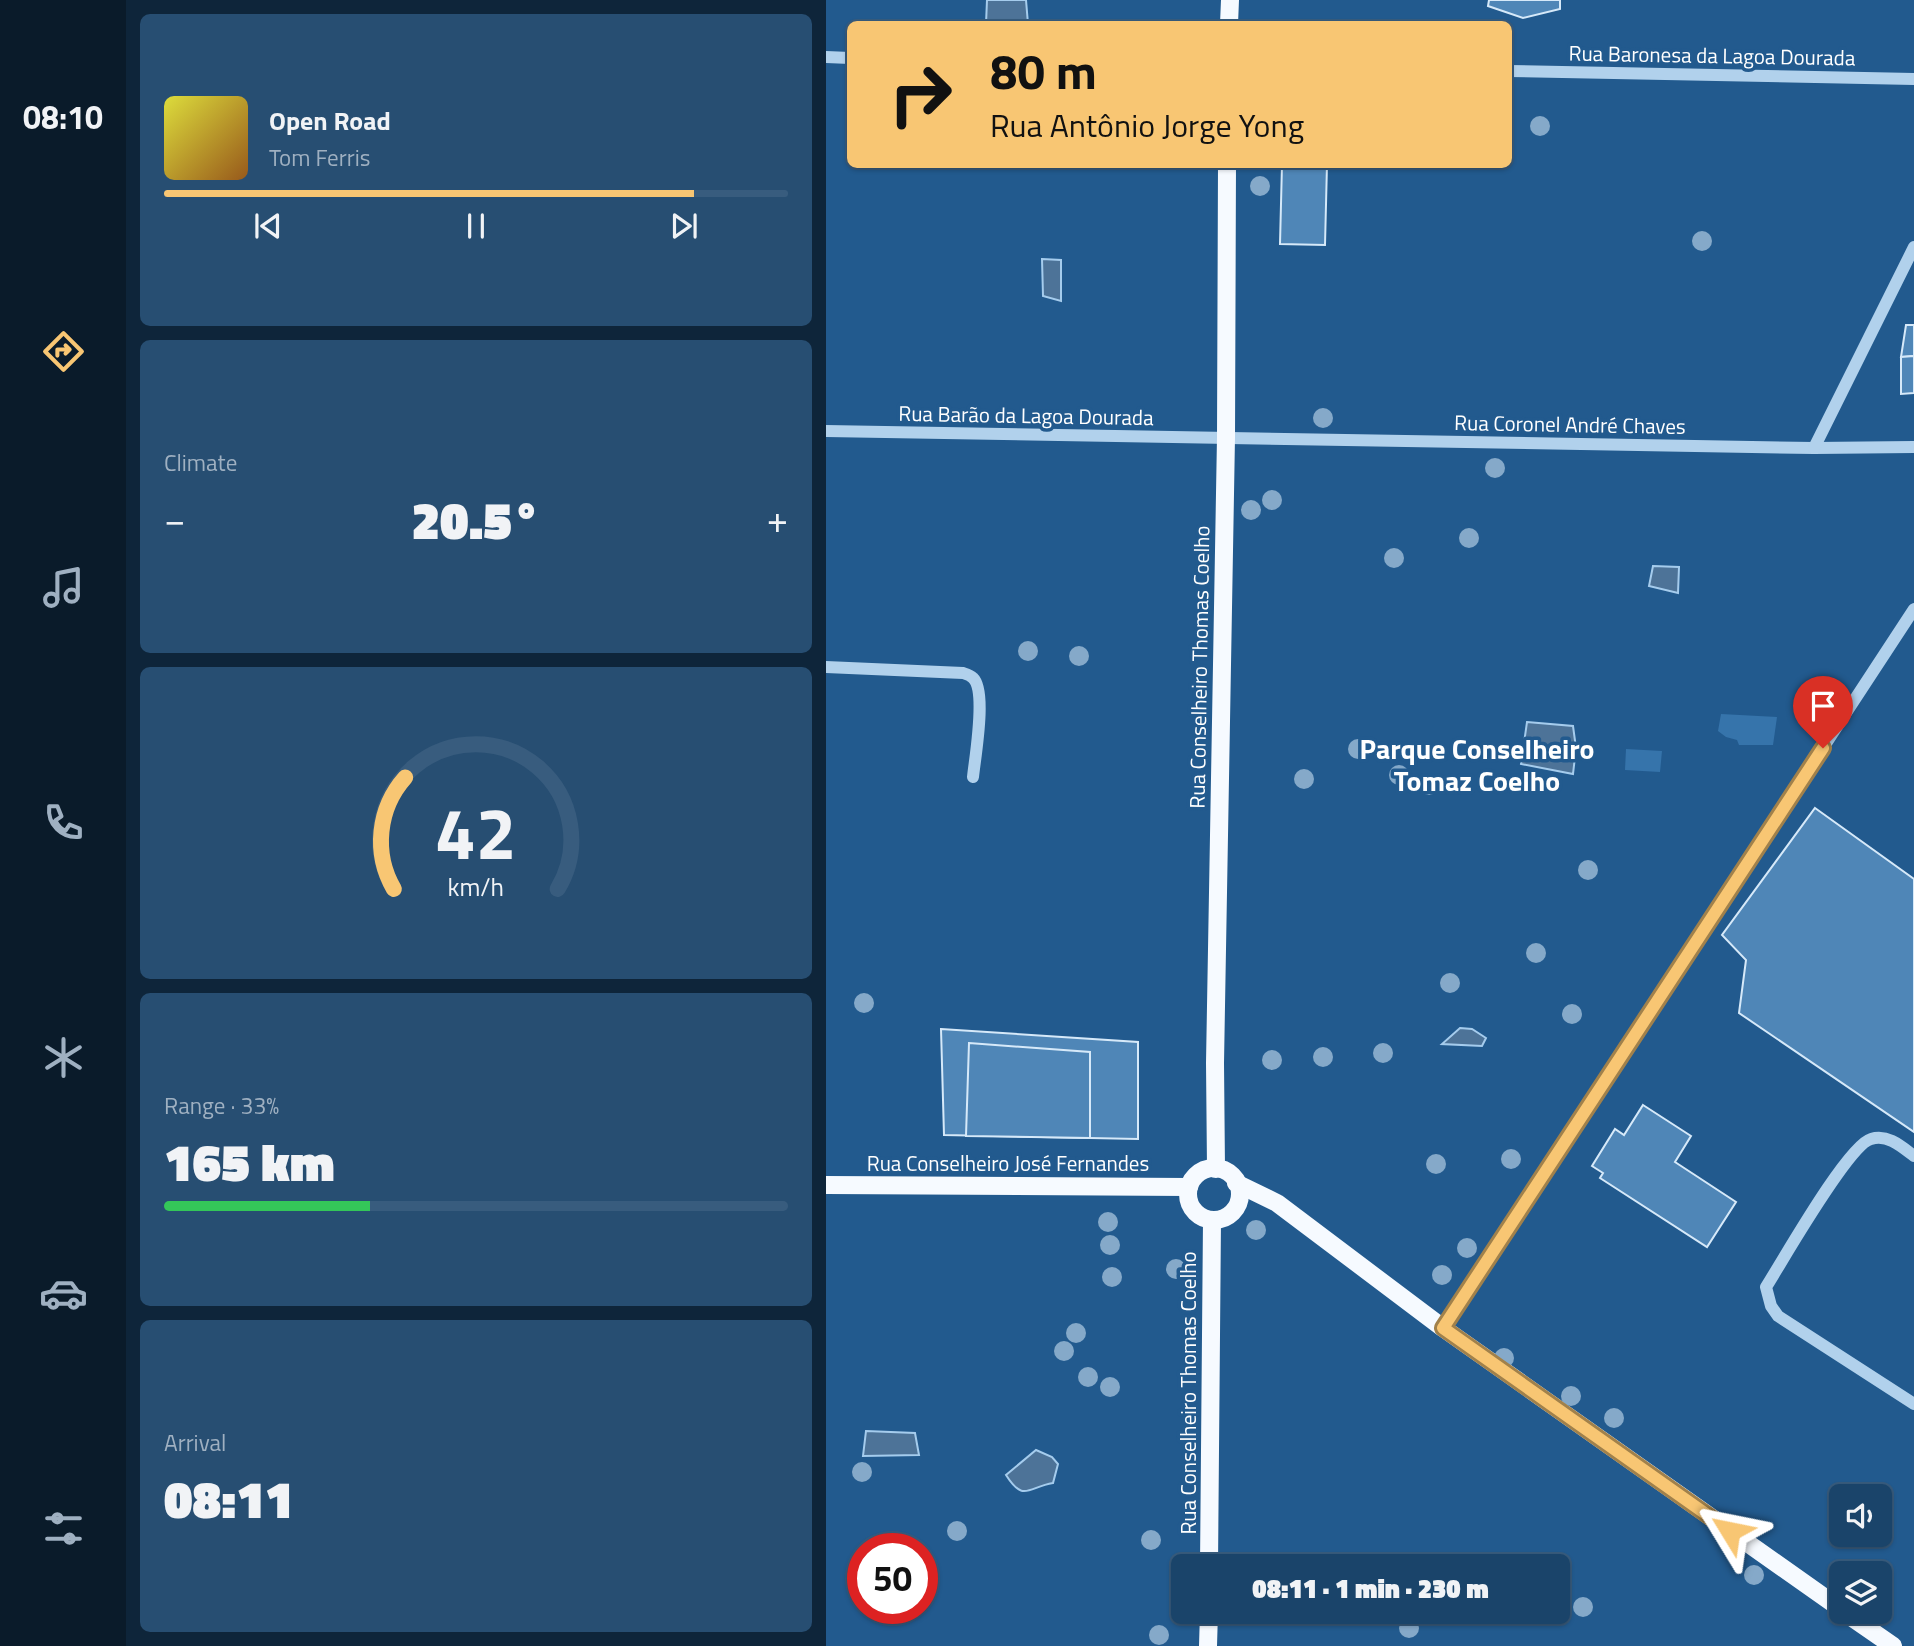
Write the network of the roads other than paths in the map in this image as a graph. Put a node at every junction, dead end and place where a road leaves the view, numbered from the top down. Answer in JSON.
{"nodes":[{"id":1,"x":1230,"y":0,"type":"edge"},
{"id":2,"x":1229,"y":21,"type":"edge"},
{"id":3,"x":826,"y":57,"type":"edge"},
{"id":4,"x":847,"y":58,"type":"edge"},
{"id":5,"x":1512,"y":71,"type":"edge"},
{"id":6,"x":1914,"y":79,"type":"edge"},
{"id":7,"x":1227,"y":168,"type":"edge"},
{"id":8,"x":1914,"y":247,"type":"edge"},
{"id":9,"x":826,"y":431,"type":"edge"},
{"id":10,"x":1226,"y":437,"type":"junction"},
{"id":11,"x":1914,"y":447,"type":"edge"},
{"id":12,"x":1814,"y":448,"type":"junction"},
{"id":13,"x":1914,"y":609,"type":"edge"},
{"id":14,"x":826,"y":667,"type":"edge"},
{"id":15,"x":973,"y":777,"type":"dead end"},
{"id":16,"x":1914,"y":1156,"type":"edge"},
{"id":17,"x":1216,"y":1169,"type":"junction"},
{"id":18,"x":1236,"y":1183,"type":"junction"},
{"id":19,"x":826,"y":1185,"type":"edge"},
{"id":20,"x":1189,"y":1187,"type":"junction"},
{"id":21,"x":1212,"y":1220,"type":"junction"},
{"id":22,"x":1443,"y":1328,"type":"junction"},
{"id":23,"x":1914,"y":1404,"type":"edge"},
{"id":24,"x":1209,"y":1554,"type":"edge"},
{"id":25,"x":1829,"y":1601,"type":"edge"},
{"id":26,"x":1209,"y":1624,"type":"edge"},
{"id":27,"x":1862,"y":1624,"type":"edge"},
{"id":28,"x":1208,"y":1646,"type":"edge"},
{"id":29,"x":1893,"y":1646,"type":"edge"}],
"edges":[{"from":1,"to":2,"type":"main road"},
{"from":3,"to":4,"type":"street"},
{"from":5,"to":6,"type":"street","name":"Rua Baronesa da Lagoa Dourada"},
{"from":7,"to":10,"type":"main road","name":"Rua Conselheiro Thomas Coelho"},
{"from":8,"to":12,"type":"street"},
{"from":9,"to":10,"type":"street","name":"Rua Barão da Lagoa Dourada"},
{"from":10,"to":12,"type":"street","name":"Rua Coronel André Chaves"},
{"from":10,"to":17,"type":"main road","name":"Rua Conselheiro Thomas Coelho"},
{"from":11,"to":12,"type":"street","name":"Rua Coronel André Chaves"},
{"from":13,"to":22,"type":"street"},
{"from":14,"to":15,"type":"street"},
{"from":16,"to":23,"type":"street"},
{"from":17,"to":18,"type":"main road"},
{"from":17,"to":20,"type":"main road"},
{"from":18,"to":21,"type":"main road"},
{"from":18,"to":22,"type":"main road"},
{"from":19,"to":20,"type":"main road","name":"Rua Conselheiro José Fernandes"},
{"from":20,"to":21,"type":"main road"},
{"from":21,"to":24,"type":"main road","name":"Rua Conselheiro Thomas Coelho"},
{"from":22,"to":25,"type":"main road"},
{"from":26,"to":28,"type":"main road"},
{"from":27,"to":29,"type":"main road"}]}
